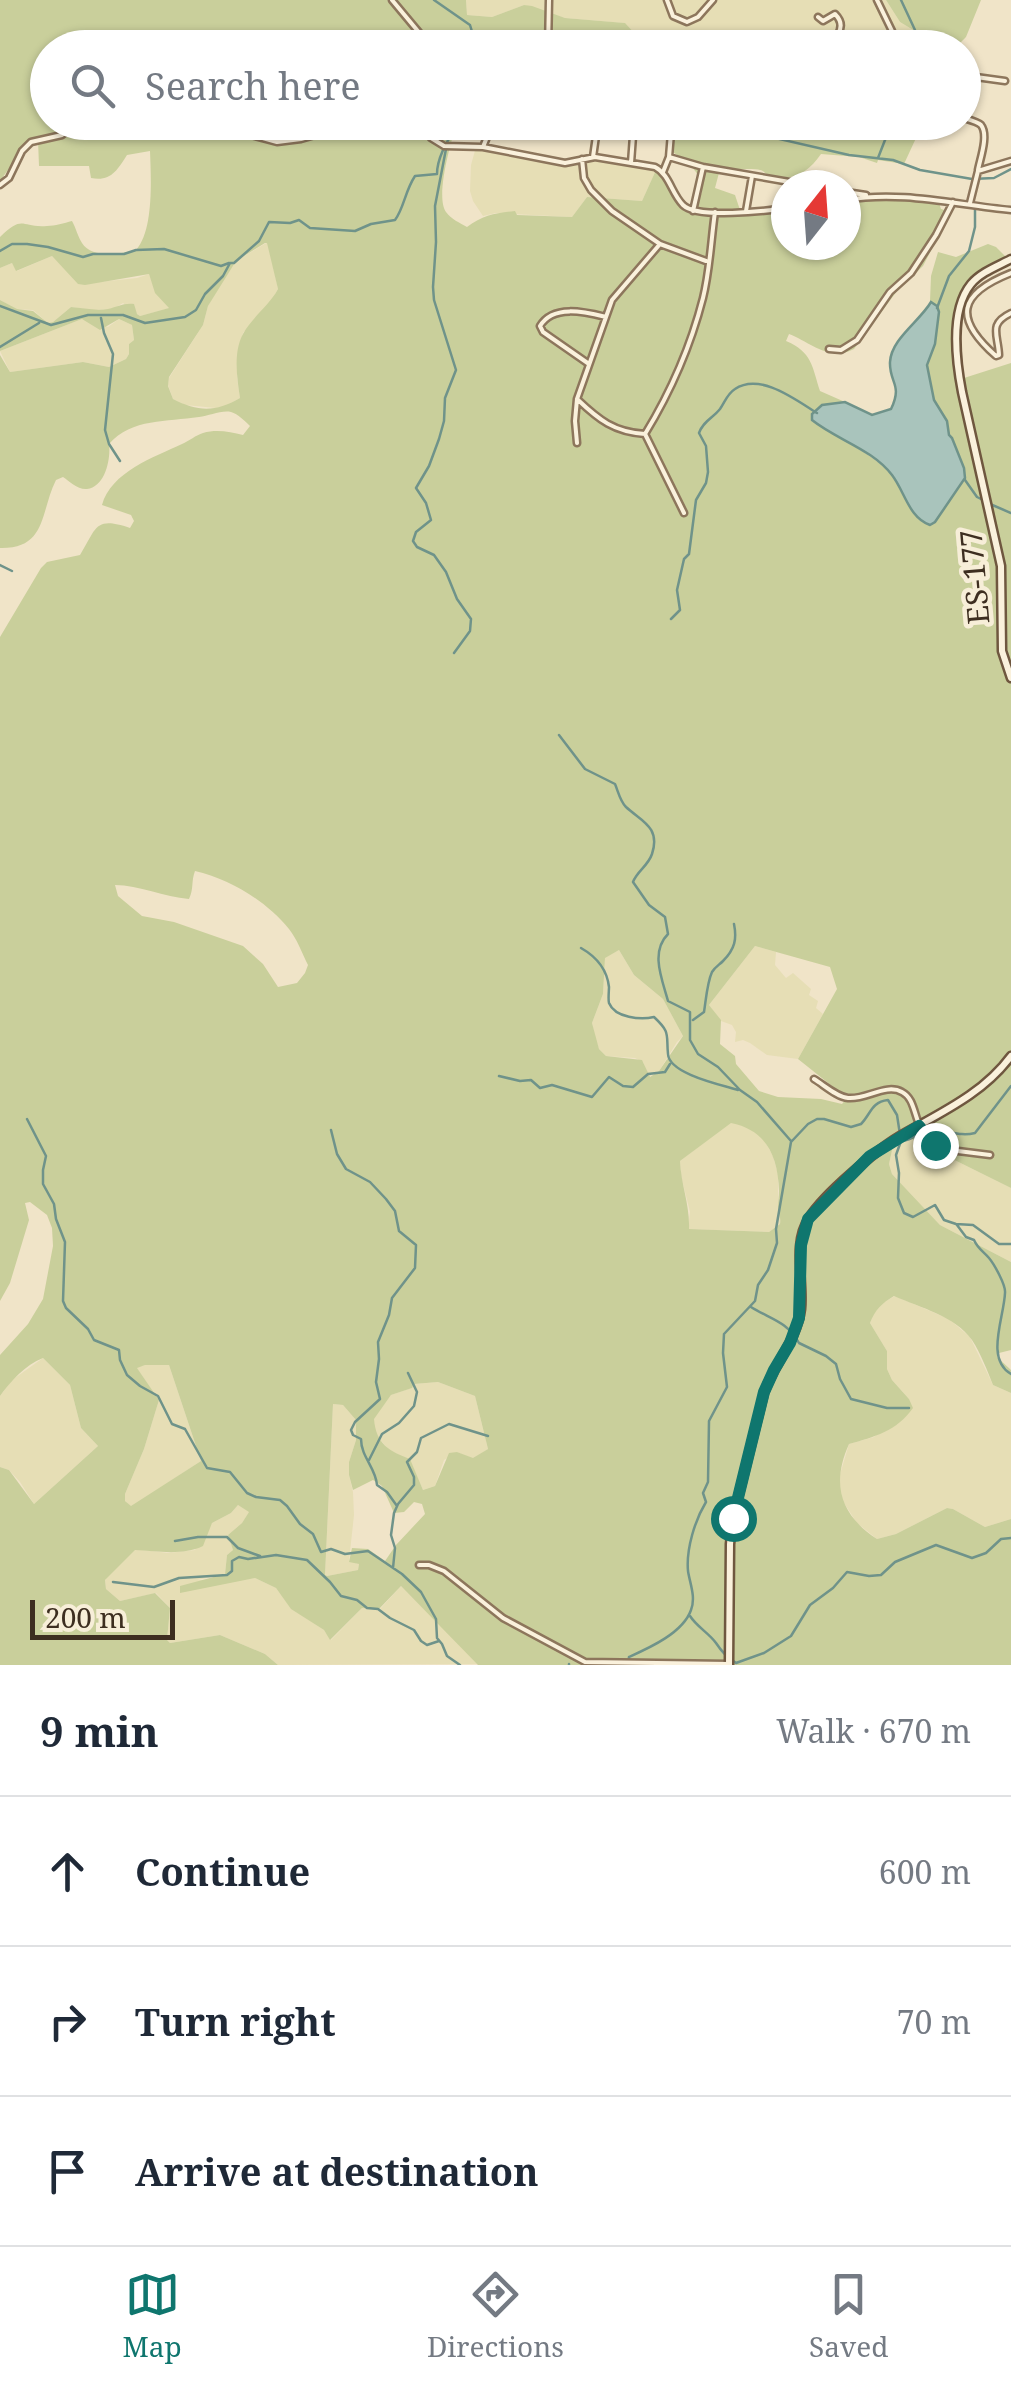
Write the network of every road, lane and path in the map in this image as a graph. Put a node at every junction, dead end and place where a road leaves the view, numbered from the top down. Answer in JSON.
{"nodes":[{"id":1,"x":392,"y":0,"type":"edge"},
{"id":2,"x":549,"y":0,"type":"edge"},
{"id":3,"x":668,"y":0,"type":"edge"},
{"id":4,"x":713,"y":0,"type":"edge"},
{"id":5,"x":877,"y":0,"type":"edge"},
{"id":6,"x":818,"y":16,"type":"dead end"},
{"id":7,"x":417,"y":30,"type":"edge"},
{"id":8,"x":548,"y":30,"type":"edge"},
{"id":9,"x":840,"y":30,"type":"edge"},
{"id":10,"x":892,"y":30,"type":"edge"},
{"id":11,"x":981,"y":79,"type":"edge"},
{"id":12,"x":1005,"y":81,"type":"dead end"},
{"id":13,"x":981,"y":126,"type":"edge"},
{"id":14,"x":40,"y":140,"type":"edge"},
{"id":15,"x":434,"y":140,"type":"edge"},
{"id":16,"x":486,"y":140,"type":"edge"},
{"id":17,"x":595,"y":140,"type":"edge"},
{"id":18,"x":633,"y":140,"type":"edge"},
{"id":19,"x":670,"y":140,"type":"edge"},
{"id":20,"x":483,"y":147,"type":"junction"},
{"id":21,"x":593,"y":157,"type":"junction"},
{"id":22,"x":669,"y":157,"type":"junction"},
{"id":23,"x":582,"y":159,"type":"junction"},
{"id":24,"x":1011,"y":161,"type":"edge"},
{"id":25,"x":631,"y":163,"type":"junction"},
{"id":26,"x":702,"y":167,"type":"junction"},
{"id":27,"x":664,"y":172,"type":"junction"},
{"id":28,"x":752,"y":176,"type":"junction"},
{"id":29,"x":977,"y":177,"type":"junction"},
{"id":30,"x":771,"y":178,"type":"edge"},
{"id":31,"x":0,"y":185,"type":"edge"},
{"id":32,"x":861,"y":194,"type":"edge"},
{"id":33,"x":870,"y":196,"type":"junction"},
{"id":34,"x":861,"y":198,"type":"edge"},
{"id":35,"x":953,"y":202,"type":"junction"},
{"id":36,"x":970,"y":204,"type":"junction"},
{"id":37,"x":771,"y":209,"type":"edge"},
{"id":38,"x":746,"y":210,"type":"junction"},
{"id":39,"x":1011,"y":210,"type":"edge"},
{"id":40,"x":694,"y":211,"type":"junction"},
{"id":41,"x":715,"y":212,"type":"junction"},
{"id":42,"x":660,"y":244,"type":"junction"},
{"id":43,"x":1011,"y":259,"type":"edge"},
{"id":44,"x":708,"y":262,"type":"junction"},
{"id":45,"x":1011,"y":273,"type":"edge"},
{"id":46,"x":1011,"y":313,"type":"edge"},
{"id":47,"x":606,"y":317,"type":"junction"},
{"id":48,"x":829,"y":348,"type":"dead end"},
{"id":49,"x":589,"y":364,"type":"junction"},
{"id":50,"x":577,"y":399,"type":"junction"},
{"id":51,"x":644,"y":434,"type":"junction"},
{"id":52,"x":576,"y":443,"type":"dead end"},
{"id":53,"x":684,"y":512,"type":"dead end"},
{"id":54,"x":1011,"y":678,"type":"edge"},
{"id":55,"x":1011,"y":1056,"type":"edge"},
{"id":56,"x":814,"y":1079,"type":"dead end"},
{"id":57,"x":919,"y":1126,"type":"junction"},
{"id":58,"x":990,"y":1155,"type":"dead end"},
{"id":59,"x":418,"y":1565,"type":"dead end"},
{"id":60,"x":729,"y":1665,"type":"edge"}],
"edges":[{"from":1,"to":7,"type":"street"},
{"from":2,"to":8,"type":"street"},
{"from":3,"to":4,"type":"street"},
{"from":5,"to":10,"type":"street"},
{"from":6,"to":9,"type":"street"},
{"from":11,"to":12,"type":"street"},
{"from":13,"to":29,"type":"street"},
{"from":14,"to":31,"type":"street"},
{"from":15,"to":20,"type":"street"},
{"from":16,"to":20,"type":"street"},
{"from":17,"to":21,"type":"street"},
{"from":18,"to":25,"type":"street"},
{"from":19,"to":22,"type":"street"},
{"from":20,"to":23,"type":"street"},
{"from":21,"to":23,"type":"street"},
{"from":21,"to":25,"type":"street"},
{"from":22,"to":26,"type":"street"},
{"from":22,"to":27,"type":"street"},
{"from":23,"to":42,"type":"street"},
{"from":24,"to":29,"type":"street"},
{"from":25,"to":27,"type":"street"},
{"from":26,"to":28,"type":"street"},
{"from":26,"to":40,"type":"street"},
{"from":27,"to":40,"type":"street"},
{"from":28,"to":30,"type":"street"},
{"from":28,"to":38,"type":"street"},
{"from":29,"to":36,"type":"street"},
{"from":32,"to":33,"type":"street"},
{"from":33,"to":34,"type":"street"},
{"from":33,"to":35,"type":"street"},
{"from":35,"to":36,"type":"street"},
{"from":35,"to":48,"type":"street"},
{"from":36,"to":39,"type":"street"},
{"from":37,"to":38,"type":"street"},
{"from":38,"to":41,"type":"street"},
{"from":40,"to":41,"type":"street"},
{"from":41,"to":44,"type":"street"},
{"from":42,"to":44,"type":"street"},
{"from":42,"to":47,"type":"street"},
{"from":43,"to":54,"type":"main road","name":"ES-177","number":"ES-177"},
{"from":44,"to":51,"type":"street"},
{"from":45,"to":46,"type":"street"},
{"from":47,"to":49,"type":"street"},
{"from":47,"to":49,"type":"street"},
{"from":49,"to":50,"type":"street"},
{"from":50,"to":51,"type":"street"},
{"from":50,"to":52,"type":"street"},
{"from":51,"to":53,"type":"street"},
{"from":55,"to":57,"type":"main road"},
{"from":56,"to":57,"type":"street"},
{"from":57,"to":58,"type":"street"},
{"from":57,"to":60,"type":"main road"},
{"from":59,"to":60,"type":"street"}]}
